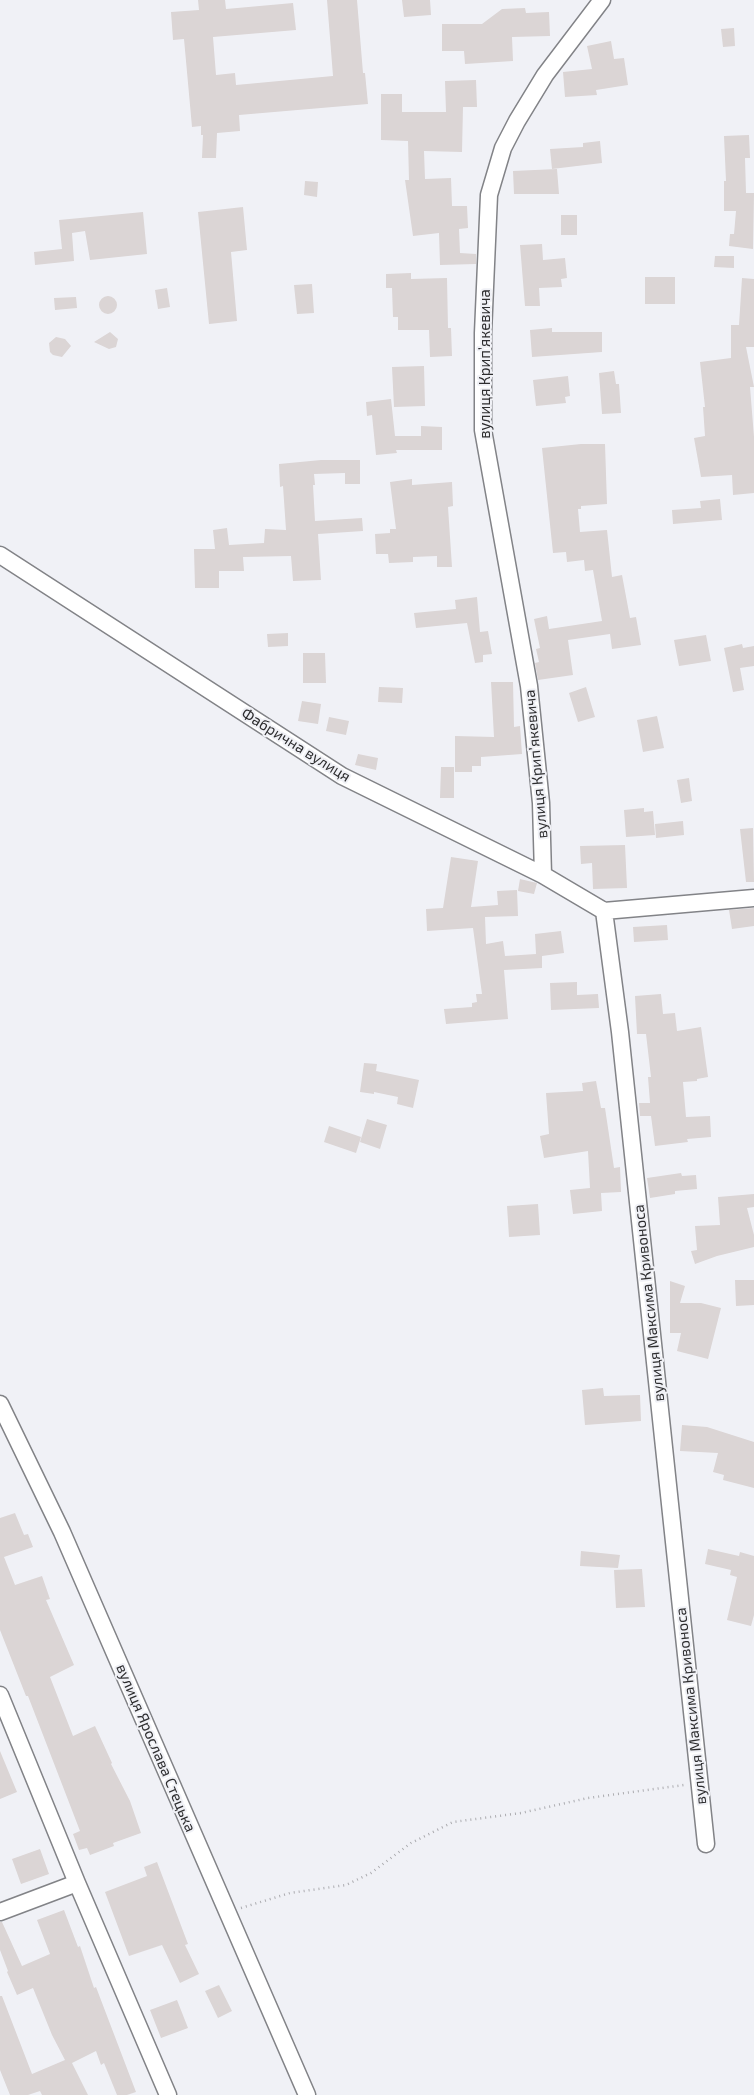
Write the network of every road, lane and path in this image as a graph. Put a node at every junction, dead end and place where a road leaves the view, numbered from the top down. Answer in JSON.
{"nodes":[{"id":1,"x":602,"y":0,"type":"edge"},
{"id":2,"x":0,"y":555,"type":"edge"},
{"id":3,"x":543,"y":875,"type":"junction"},
{"id":4,"x":754,"y":898,"type":"edge"},
{"id":5,"x":604,"y":911,"type":"junction"},
{"id":6,"x":0,"y":1404,"type":"edge"},
{"id":7,"x":0,"y":1695,"type":"edge"},
{"id":8,"x":698,"y":1774,"type":"junction"},
{"id":9,"x":706,"y":1844,"type":"dead end"},
{"id":10,"x":77,"y":1883,"type":"junction"},
{"id":11,"x":0,"y":1912,"type":"edge"},
{"id":12,"x":228,"y":1912,"type":"junction"},
{"id":13,"x":168,"y":2095,"type":"edge"},
{"id":14,"x":307,"y":2095,"type":"edge"}],
"edges":[{"from":1,"to":3,"type":"street","name":"вулиця Крипʼякевича"},
{"from":2,"to":3,"type":"street","name":"Фабрична вулиця"},
{"from":3,"to":5,"type":"street","name":"Фабрична вулиця"},
{"from":4,"to":5,"type":"street"},
{"from":5,"to":8,"type":"street","name":"вулиця Максима Кривоноса"},
{"from":6,"to":12,"type":"street","name":"вулиця Ярослава Стецька"},
{"from":7,"to":10,"type":"street"},
{"from":8,"to":9,"type":"street","name":"вулиця Максима Кривоноса"},
{"from":8,"to":12,"type":"path"},
{"from":10,"to":11,"type":"street"},
{"from":10,"to":13,"type":"street"},
{"from":12,"to":14,"type":"street","name":"вулиця Ярослава Стецька"}]}
